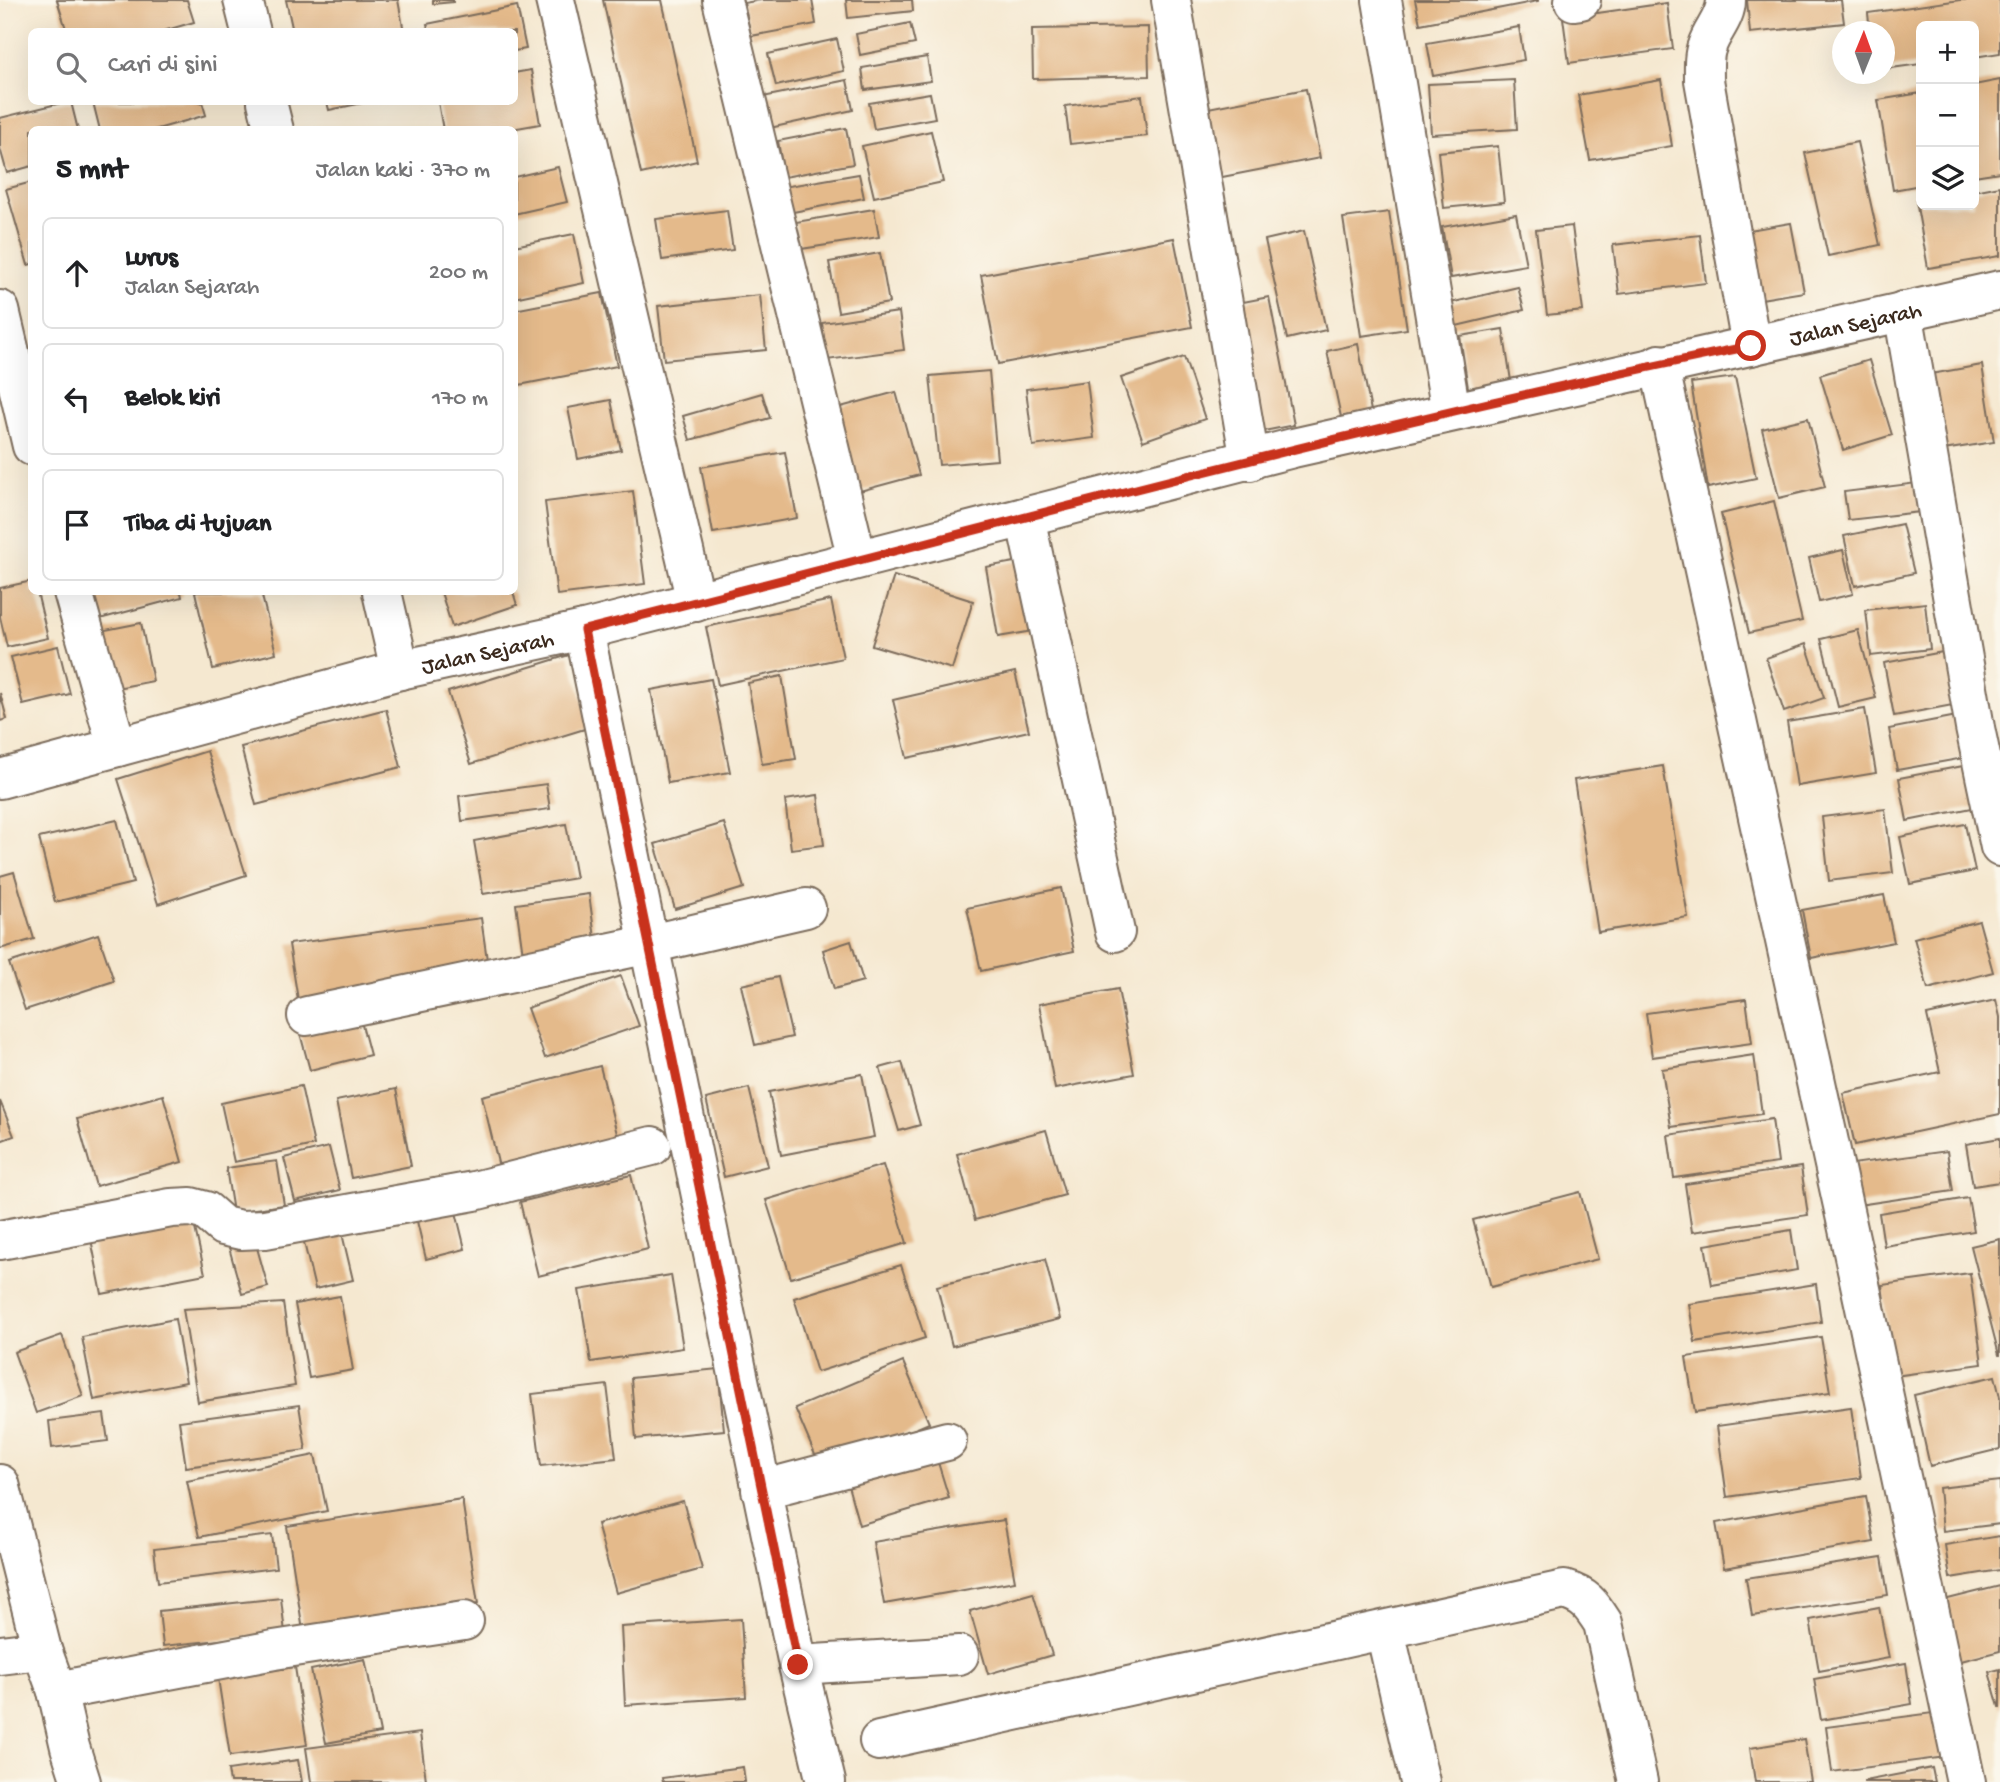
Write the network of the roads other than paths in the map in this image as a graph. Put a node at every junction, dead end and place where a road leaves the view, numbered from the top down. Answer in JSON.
{"nodes":[{"id":1,"x":243,"y":0,"type":"edge"},
{"id":2,"x":555,"y":0,"type":"edge"},
{"id":3,"x":722,"y":0,"type":"edge"},
{"id":4,"x":1171,"y":0,"type":"edge"},
{"id":5,"x":1382,"y":0,"type":"edge"},
{"id":6,"x":1726,"y":0,"type":"edge"},
{"id":7,"x":250,"y":28,"type":"edge"},
{"id":8,"x":268,"y":105,"type":"edge"},
{"id":9,"x":273,"y":126,"type":"edge"},
{"id":10,"x":2000,"y":290,"type":"edge"},
{"id":11,"x":0,"y":310,"type":"edge"},
{"id":12,"x":1903,"y":311,"type":"junction"},
{"id":13,"x":1751,"y":346,"type":"junction"},
{"id":14,"x":1659,"y":364,"type":"junction"},
{"id":15,"x":1451,"y":412,"type":"junction"},
{"id":16,"x":28,"y":429,"type":"edge"},
{"id":17,"x":1250,"y":461,"type":"junction"},
{"id":18,"x":1025,"y":517,"type":"junction"},
{"id":19,"x":857,"y":559,"type":"junction"},
{"id":20,"x":73,"y":595,"type":"edge"},
{"id":21,"x":383,"y":595,"type":"edge"},
{"id":22,"x":696,"y":602,"type":"junction"},
{"id":23,"x":584,"y":630,"type":"junction"},
{"id":24,"x":400,"y":670,"type":"junction"},
{"id":25,"x":117,"y":747,"type":"junction"},
{"id":26,"x":0,"y":779,"type":"edge"},
{"id":27,"x":2000,"y":848,"type":"edge"},
{"id":28,"x":806,"y":908,"type":"dead end"},
{"id":29,"x":1115,"y":932,"type":"dead end"},
{"id":30,"x":650,"y":944,"type":"junction"},
{"id":31,"x":307,"y":1016,"type":"dead end"},
{"id":32,"x":652,"y":1146,"type":"dead end"},
{"id":33,"x":0,"y":1240,"type":"edge"},
{"id":34,"x":947,"y":1441,"type":"dead end"},
{"id":35,"x":0,"y":1484,"type":"edge"},
{"id":36,"x":761,"y":1490,"type":"junction"},
{"id":37,"x":464,"y":1621,"type":"dead end"},
{"id":38,"x":1385,"y":1630,"type":"junction"},
{"id":39,"x":41,"y":1650,"type":"junction"},
{"id":40,"x":0,"y":1655,"type":"edge"},
{"id":41,"x":959,"y":1655,"type":"dead end"},
{"id":42,"x":798,"y":1665,"type":"junction"},
{"id":43,"x":57,"y":1690,"type":"junction"},
{"id":44,"x":879,"y":1741,"type":"dead end"},
{"id":45,"x":81,"y":1782,"type":"edge"},
{"id":46,"x":826,"y":1782,"type":"edge"},
{"id":47,"x":1420,"y":1782,"type":"edge"},
{"id":48,"x":1638,"y":1782,"type":"edge"},
{"id":49,"x":1966,"y":1782,"type":"edge"}],
"edges":[{"from":1,"to":7,"type":"street"},
{"from":2,"to":22,"type":"street"},
{"from":3,"to":19,"type":"street"},
{"from":4,"to":17,"type":"street"},
{"from":5,"to":15,"type":"street"},
{"from":6,"to":13,"type":"street"},
{"from":8,"to":9,"type":"street"},
{"from":10,"to":12,"type":"street","name":"Jalan Sejarah"},
{"from":11,"to":16,"type":"street"},
{"from":12,"to":13,"type":"street","name":"Jalan Sejarah"},
{"from":12,"to":27,"type":"street"},
{"from":13,"to":14,"type":"street","name":"Jalan Sejarah"},
{"from":14,"to":15,"type":"street","name":"Jalan Sejarah"},
{"from":14,"to":49,"type":"street"},
{"from":15,"to":17,"type":"street","name":"Jalan Sejarah"},
{"from":17,"to":18,"type":"street","name":"Jalan Sejarah"},
{"from":18,"to":19,"type":"street","name":"Jalan Sejarah"},
{"from":18,"to":29,"type":"street"},
{"from":19,"to":22,"type":"street","name":"Jalan Sejarah"},
{"from":20,"to":25,"type":"street"},
{"from":21,"to":24,"type":"street"},
{"from":22,"to":23,"type":"street","name":"Jalan Sejarah"},
{"from":23,"to":24,"type":"street","name":"Jalan Sejarah"},
{"from":23,"to":30,"type":"street"},
{"from":24,"to":25,"type":"street","name":"Jalan Sejarah"},
{"from":25,"to":26,"type":"street","name":"Jalan Sejarah"},
{"from":28,"to":30,"type":"street"},
{"from":30,"to":31,"type":"street"},
{"from":30,"to":36,"type":"street"},
{"from":32,"to":33,"type":"street"},
{"from":34,"to":36,"type":"street"},
{"from":35,"to":39,"type":"street"},
{"from":36,"to":42,"type":"street"},
{"from":37,"to":43,"type":"street"},
{"from":38,"to":44,"type":"street"},
{"from":38,"to":47,"type":"street"},
{"from":38,"to":48,"type":"street"},
{"from":39,"to":40,"type":"street"},
{"from":39,"to":43,"type":"street"},
{"from":41,"to":42,"type":"street"},
{"from":42,"to":46,"type":"street"},
{"from":43,"to":45,"type":"street"}]}
